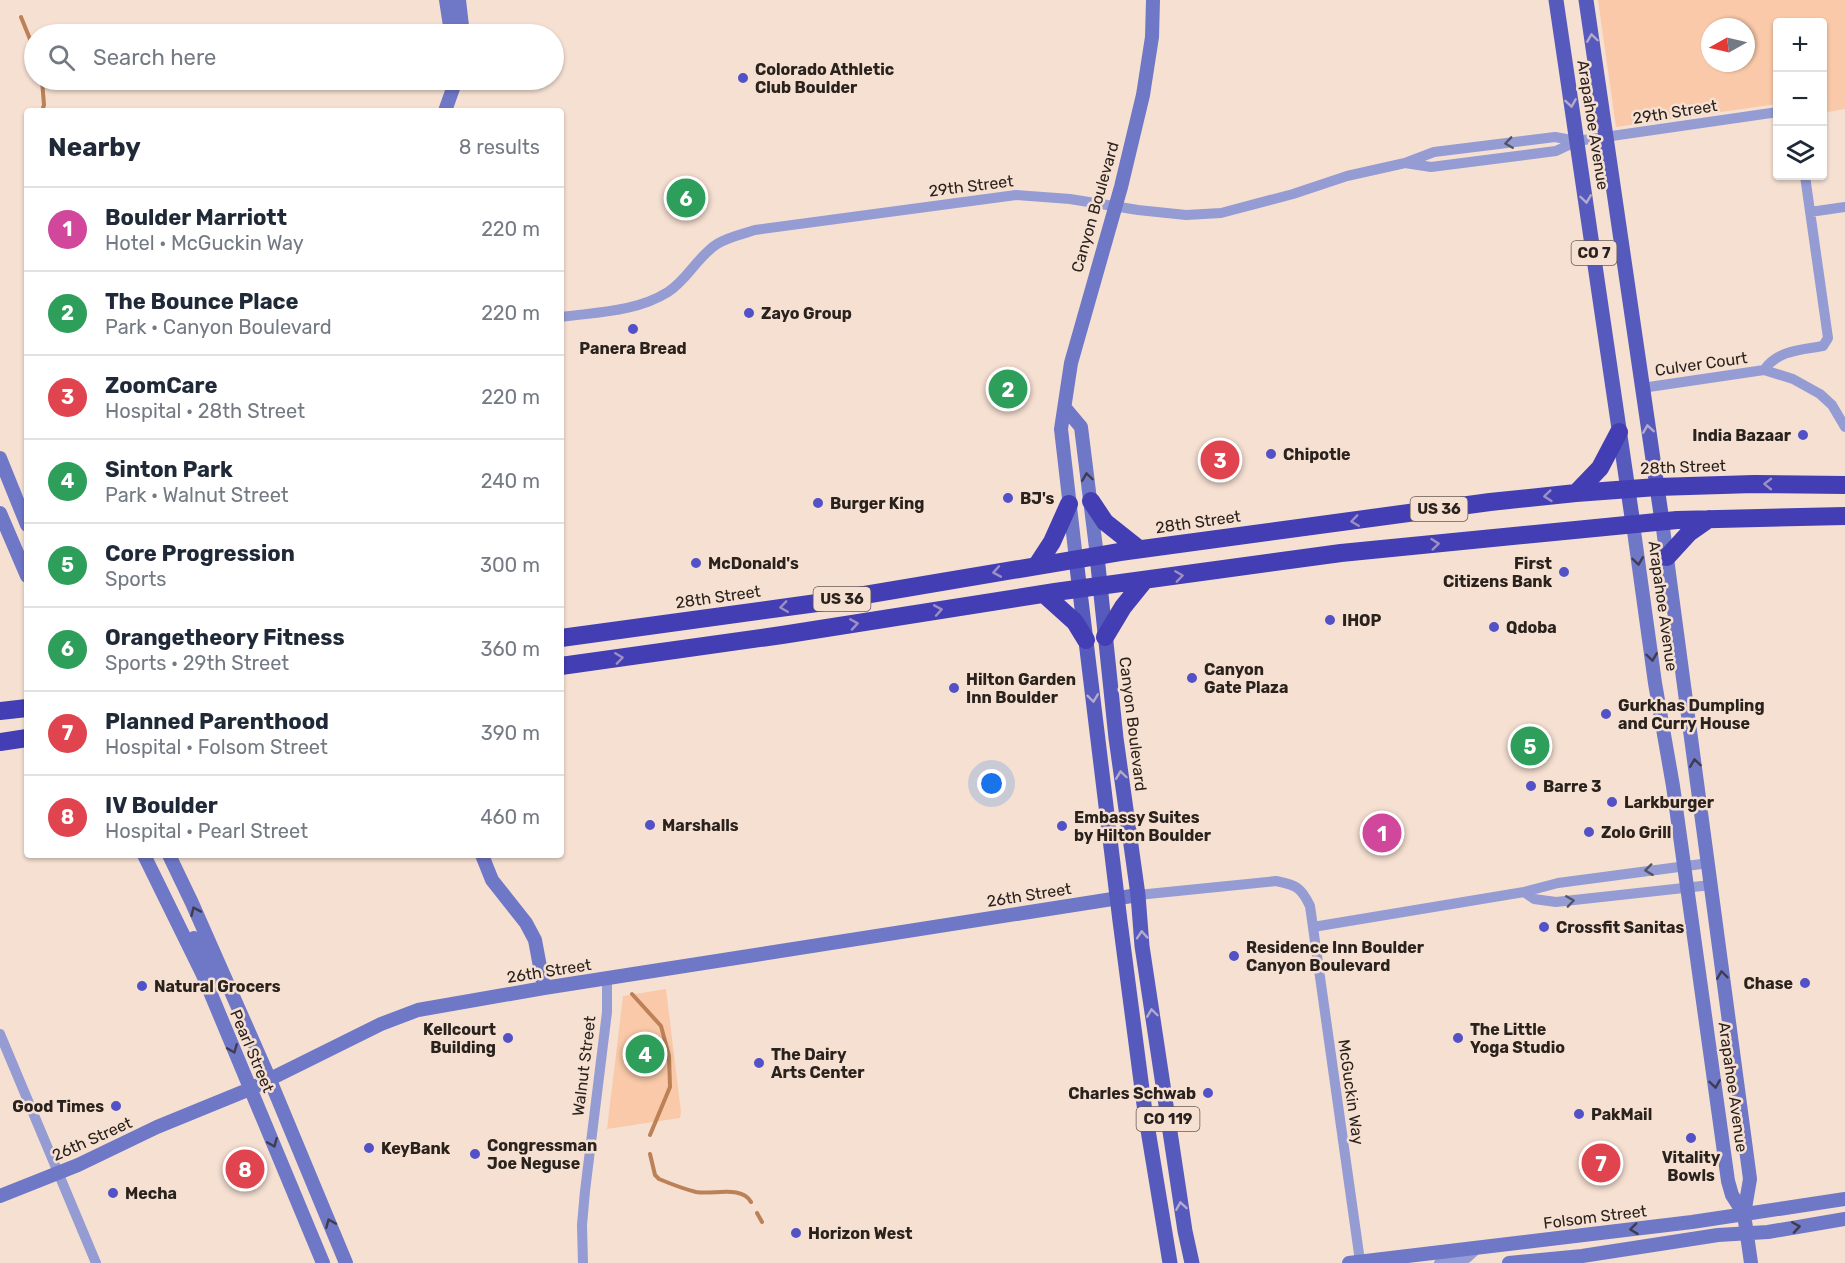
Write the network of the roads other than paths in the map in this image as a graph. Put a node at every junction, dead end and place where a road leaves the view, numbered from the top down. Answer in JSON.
{"nodes":[{"id":1,"x":446,"y":0,"type":"edge"},
{"id":2,"x":459,"y":0,"type":"edge"},
{"id":3,"x":1147,"y":0,"type":"edge"},
{"id":4,"x":1153,"y":0,"type":"edge"},
{"id":5,"x":1556,"y":0,"type":"edge"},
{"id":6,"x":1586,"y":0,"type":"edge"},
{"id":7,"x":1152,"y":15,"type":"junction"},
{"id":8,"x":450,"y":24,"type":"edge"},
{"id":9,"x":462,"y":24,"type":"edge"},
{"id":10,"x":452,"y":90,"type":"edge"},
{"id":11,"x":446,"y":108,"type":"edge"},
{"id":12,"x":1773,"y":113,"type":"edge"},
{"id":13,"x":1605,"y":138,"type":"junction"},
{"id":14,"x":1577,"y":141,"type":"junction"},
{"id":15,"x":1806,"y":180,"type":"edge"},
{"id":16,"x":1115,"y":206,"type":"junction"},
{"id":17,"x":1845,"y":207,"type":"edge"},
{"id":18,"x":1810,"y":212,"type":"junction"},
{"id":19,"x":564,"y":317,"type":"edge"},
{"id":20,"x":1764,"y":370,"type":"junction"},
{"id":21,"x":1642,"y":388,"type":"junction"},
{"id":22,"x":1065,"y":408,"type":"junction"},
{"id":23,"x":1845,"y":427,"type":"edge"},
{"id":24,"x":1619,"y":432,"type":"junction"},
{"id":25,"x":0,"y":458,"type":"edge"},
{"id":26,"x":1845,"y":475,"type":"edge"},
{"id":27,"x":1827,"y":484,"type":"junction"},
{"id":28,"x":1845,"y":485,"type":"edge"},
{"id":29,"x":1657,"y":487,"type":"junction"},
{"id":30,"x":1627,"y":489,"type":"junction"},
{"id":31,"x":1576,"y":493,"type":"junction"},
{"id":32,"x":1091,"y":501,"type":"junction"},
{"id":33,"x":1069,"y":504,"type":"junction"},
{"id":34,"x":0,"y":513,"type":"edge"},
{"id":35,"x":1845,"y":516,"type":"edge"},
{"id":36,"x":24,"y":518,"type":"edge"},
{"id":37,"x":1709,"y":519,"type":"junction"},
{"id":38,"x":1662,"y":521,"type":"junction"},
{"id":39,"x":1633,"y":524,"type":"junction"},
{"id":40,"x":1139,"y":549,"type":"junction"},
{"id":41,"x":1097,"y":556,"type":"junction"},
{"id":42,"x":1666,"y":556,"type":"junction"},
{"id":43,"x":1076,"y":559,"type":"junction"},
{"id":44,"x":1037,"y":565,"type":"junction"},
{"id":45,"x":24,"y":569,"type":"edge"},
{"id":46,"x":1144,"y":581,"type":"junction"},
{"id":47,"x":1101,"y":587,"type":"junction"},
{"id":48,"x":1080,"y":589,"type":"junction"},
{"id":49,"x":1044,"y":594,"type":"junction"},
{"id":50,"x":1105,"y":637,"type":"junction"},
{"id":51,"x":564,"y":638,"type":"edge"},
{"id":52,"x":1086,"y":640,"type":"junction"},
{"id":53,"x":564,"y":666,"type":"edge"},
{"id":54,"x":24,"y":708,"type":"edge"},
{"id":55,"x":0,"y":711,"type":"edge"},
{"id":56,"x":145,"y":858,"type":"edge"},
{"id":57,"x":170,"y":858,"type":"edge"},
{"id":58,"x":483,"y":858,"type":"edge"},
{"id":59,"x":1709,"y":863,"type":"junction"},
{"id":60,"x":1684,"y":866,"type":"junction"},
{"id":61,"x":1712,"y":885,"type":"junction"},
{"id":62,"x":1687,"y":887,"type":"junction"},
{"id":63,"x":1524,"y":892,"type":"junction"},
{"id":64,"x":1138,"y":895,"type":"junction"},
{"id":65,"x":1117,"y":898,"type":"junction"},
{"id":66,"x":171,"y":912,"type":"junction"},
{"id":67,"x":1313,"y":927,"type":"junction"},
{"id":68,"x":607,"y":979,"type":"junction"},
{"id":69,"x":544,"y":988,"type":"junction"},
{"id":70,"x":235,"y":1002,"type":"junction"},
{"id":71,"x":0,"y":1034,"type":"edge"},
{"id":72,"x":270,"y":1080,"type":"junction"},
{"id":73,"x":250,"y":1089,"type":"junction"},
{"id":74,"x":58,"y":1172,"type":"junction"},
{"id":75,"x":0,"y":1196,"type":"edge"},
{"id":76,"x":1845,"y":1199,"type":"edge"},
{"id":77,"x":1744,"y":1214,"type":"junction"},
{"id":78,"x":304,"y":1217,"type":"junction"},
{"id":79,"x":1845,"y":1219,"type":"edge"},
{"id":80,"x":1747,"y":1233,"type":"junction"},
{"id":81,"x":1480,"y":1247,"type":"junction"},
{"id":82,"x":1582,"y":1259,"type":"edge"},
{"id":83,"x":1354,"y":1262,"type":"edge"},
{"id":84,"x":96,"y":1263,"type":"edge"},
{"id":85,"x":323,"y":1263,"type":"edge"},
{"id":86,"x":330,"y":1263,"type":"edge"},
{"id":87,"x":346,"y":1263,"type":"edge"},
{"id":88,"x":583,"y":1263,"type":"edge"},
{"id":89,"x":1170,"y":1263,"type":"edge"},
{"id":90,"x":1192,"y":1263,"type":"edge"},
{"id":91,"x":1439,"y":1263,"type":"edge"},
{"id":92,"x":1509,"y":1263,"type":"edge"},
{"id":93,"x":1751,"y":1263,"type":"edge"}],
"edges":[{"from":1,"to":8,"type":"main road"},
{"from":2,"to":9,"type":"main road"},
{"from":3,"to":7,"type":"main road","name":"Canyon Boulevard"},
{"from":4,"to":7,"type":"main road","name":"Canyon Boulevard"},
{"from":5,"to":14,"type":"main road","name":"Arapahoe Avenue","number":"CO 7","one_way":true},
{"from":13,"to":6,"type":"main road","name":"Arapahoe Avenue","number":"CO 7","one_way":true},
{"from":7,"to":16,"type":"main road","name":"Canyon Boulevard"},
{"from":10,"to":11,"type":"main road"},
{"from":12,"to":13,"type":"street","name":"29th Street"},
{"from":13,"to":14,"type":"street","name":"29th Street"},
{"from":13,"to":21,"type":"main road","name":"Arapahoe Avenue","number":"CO 7"},
{"from":14,"to":16,"type":"street","name":"29th Street"},
{"from":14,"to":24,"type":"main road","name":"Arapahoe Avenue","number":"CO 7","one_way":true},
{"from":15,"to":18,"type":"street"},
{"from":16,"to":19,"type":"street","name":"29th Street"},
{"from":16,"to":22,"type":"main road","name":"Canyon Boulevard"},
{"from":17,"to":18,"type":"street"},
{"from":18,"to":20,"type":"street"},
{"from":20,"to":21,"type":"street","name":"Culver Court"},
{"from":20,"to":23,"type":"street"},
{"from":29,"to":21,"type":"main road","name":"Arapahoe Avenue","number":"CO 7","one_way":true},
{"from":32,"to":22,"type":"main road","name":"Canyon Boulevard","one_way":true},
{"from":22,"to":33,"type":"main road","name":"Canyon Boulevard"},
{"from":24,"to":30,"type":"main road","name":"Arapahoe Avenue","number":"CO 7"},
{"from":24,"to":31,"type":"highway"},
{"from":25,"to":36,"type":"main road"},
{"from":26,"to":27,"type":"street"},
{"from":27,"to":28,"type":"highway","name":"28th Street","number":"US 36"},
{"from":27,"to":29,"type":"highway","name":"28th Street","number":"US 36","one_way":true},
{"from":29,"to":30,"type":"highway","name":"28th Street","number":"US 36"},
{"from":29,"to":38,"type":"main road","name":"Arapahoe Avenue","number":"CO 7"},
{"from":30,"to":31,"type":"highway","name":"28th Street","number":"US 36"},
{"from":30,"to":39,"type":"main road","name":"Arapahoe Avenue","number":"CO 7"},
{"from":31,"to":40,"type":"highway","name":"28th Street","number":"US 36","one_way":true},
{"from":32,"to":40,"type":"highway"},
{"from":32,"to":41,"type":"main road","name":"Canyon Boulevard"},
{"from":33,"to":43,"type":"main road","name":"Canyon Boulevard"},
{"from":33,"to":44,"type":"highway"},
{"from":34,"to":45,"type":"main road"},
{"from":35,"to":37,"type":"highway","number":"US 36"},
{"from":37,"to":38,"type":"highway","number":"US 36"},
{"from":37,"to":42,"type":"highway"},
{"from":38,"to":39,"type":"highway","number":"US 36"},
{"from":38,"to":42,"type":"main road","name":"Arapahoe Avenue"},
{"from":46,"to":39,"type":"highway","number":"US 36","one_way":true},
{"from":39,"to":60,"type":"main road","name":"Arapahoe Avenue","one_way":true},
{"from":40,"to":41,"type":"highway","name":"28th Street","number":"US 36"},
{"from":41,"to":43,"type":"highway","name":"28th Street","number":"US 36"},
{"from":41,"to":47,"type":"main road","name":"Canyon Boulevard","number":"CO 119"},
{"from":59,"to":42,"type":"main road","name":"Arapahoe Avenue","one_way":true},
{"from":43,"to":44,"type":"highway","name":"28th Street","number":"US 36"},
{"from":43,"to":48,"type":"main road","name":"Canyon Boulevard"},
{"from":44,"to":51,"type":"highway","name":"28th Street","number":"US 36","one_way":true},
{"from":46,"to":47,"type":"highway","number":"US 36"},
{"from":46,"to":50,"type":"highway"},
{"from":47,"to":48,"type":"highway","number":"US 36"},
{"from":47,"to":50,"type":"main road","name":"Canyon Boulevard","number":"CO 119"},
{"from":48,"to":49,"type":"highway","number":"US 36"},
{"from":48,"to":52,"type":"main road","name":"Canyon Boulevard"},
{"from":49,"to":52,"type":"highway","number":"CO 119"},
{"from":53,"to":49,"type":"highway","number":"US 36","one_way":true},
{"from":64,"to":50,"type":"main road","name":"Canyon Boulevard","number":"CO 119","one_way":true},
{"from":52,"to":65,"type":"main road","name":"Canyon Boulevard","number":"CO 119","one_way":true},
{"from":54,"to":55,"type":"highway"},
{"from":56,"to":66,"type":"main road","name":"Pearl Street"},
{"from":70,"to":57,"type":"main road","name":"Pearl Street","one_way":true},
{"from":58,"to":69,"type":"main road"},
{"from":59,"to":60,"type":"street"},
{"from":59,"to":61,"type":"main road","name":"Arapahoe Avenue"},
{"from":60,"to":62,"type":"main road","name":"Arapahoe Avenue"},
{"from":60,"to":63,"type":"street","one_way":true},
{"from":61,"to":62,"type":"street"},
{"from":77,"to":61,"type":"main road","name":"Arapahoe Avenue","one_way":true},
{"from":63,"to":62,"type":"street","one_way":true},
{"from":62,"to":77,"type":"main road","name":"Arapahoe Avenue","one_way":true},
{"from":63,"to":67,"type":"street"},
{"from":64,"to":65,"type":"main road","name":"26th Street"},
{"from":64,"to":67,"type":"street","name":"McGuckin Way"},
{"from":90,"to":64,"type":"main road","name":"Canyon Boulevard","number":"CO 119","one_way":true},
{"from":65,"to":68,"type":"main road","name":"26th Street"},
{"from":65,"to":89,"type":"main road","name":"Canyon Boulevard","number":"CO 119"},
{"from":66,"to":70,"type":"main road"},
{"from":66,"to":73,"type":"main road","name":"Pearl Street","one_way":true},
{"from":67,"to":83,"type":"street","name":"McGuckin Way"},
{"from":68,"to":69,"type":"main road","name":"26th Street"},
{"from":68,"to":88,"type":"street","name":"Walnut Street"},
{"from":69,"to":72,"type":"main road","name":"26th Street"},
{"from":70,"to":72,"type":"main road","name":"Pearl Street"},
{"from":71,"to":74,"type":"street"},
{"from":72,"to":73,"type":"main road","name":"26th Street"},
{"from":87,"to":72,"type":"main road","name":"Pearl Street","one_way":true},
{"from":73,"to":74,"type":"main road","name":"26th Street"},
{"from":73,"to":78,"type":"main road","name":"Pearl Street","one_way":true},
{"from":74,"to":75,"type":"main road","name":"26th Street"},
{"from":74,"to":84,"type":"street"},
{"from":76,"to":77,"type":"main road","name":"Folsom Street"},
{"from":77,"to":80,"type":"main road","name":"Arapahoe Avenue"},
{"from":77,"to":81,"type":"main road","name":"Folsom Street","one_way":true},
{"from":78,"to":85,"type":"main road","name":"Pearl Street"},
{"from":78,"to":86,"type":"main road"},
{"from":80,"to":79,"type":"main road","one_way":true},
{"from":80,"to":82,"type":"main road"},
{"from":80,"to":93,"type":"main road","name":"Arapahoe Avenue"},
{"from":81,"to":83,"type":"main road","name":"Folsom Street"},
{"from":81,"to":91,"type":"street"},
{"from":82,"to":92,"type":"main road"}]}
